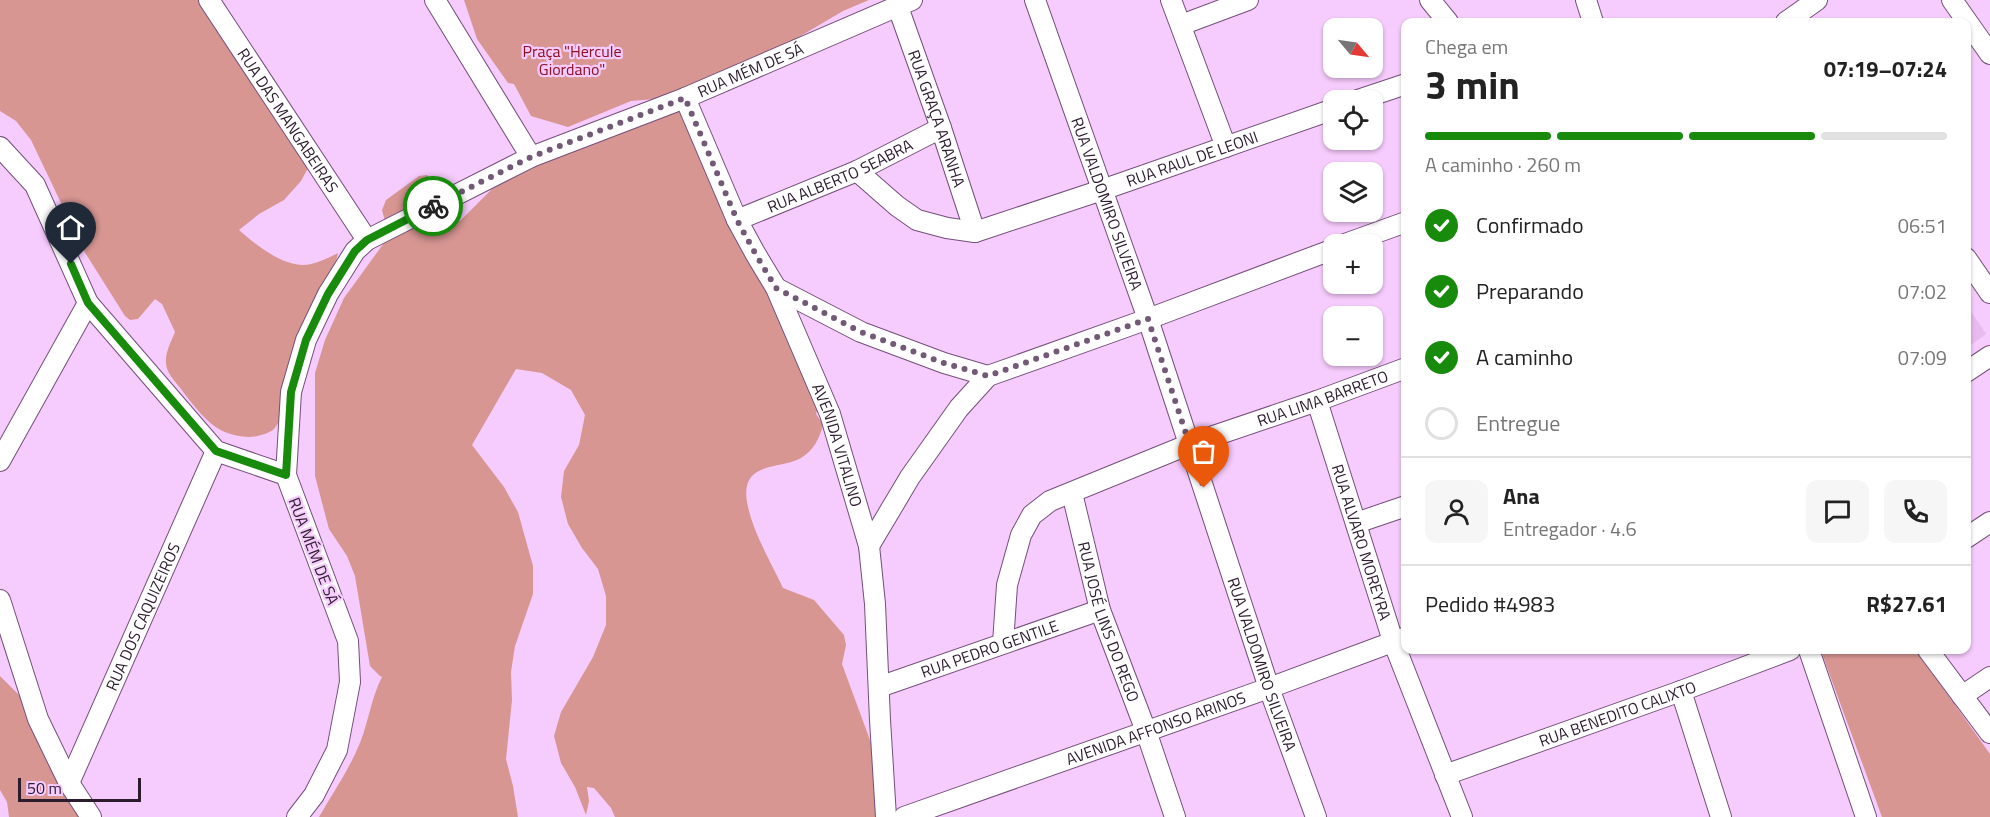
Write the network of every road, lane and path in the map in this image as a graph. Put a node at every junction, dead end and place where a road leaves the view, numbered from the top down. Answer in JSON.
{"nodes":[{"id":1,"x":209,"y":0,"type":"edge"},
{"id":2,"x":435,"y":0,"type":"edge"},
{"id":3,"x":1035,"y":0,"type":"edge"},
{"id":4,"x":1171,"y":0,"type":"edge"},
{"id":5,"x":1248,"y":0,"type":"edge"},
{"id":6,"x":1430,"y":0,"type":"edge"},
{"id":7,"x":1586,"y":0,"type":"edge"},
{"id":8,"x":1817,"y":0,"type":"edge"},
{"id":9,"x":1952,"y":0,"type":"edge"},
{"id":10,"x":905,"y":3,"type":"edge"},
{"id":11,"x":1445,"y":18,"type":"edge"},
{"id":12,"x":1592,"y":18,"type":"edge"},
{"id":13,"x":1798,"y":18,"type":"edge"},
{"id":14,"x":1966,"y":18,"type":"edge"},
{"id":15,"x":1971,"y":24,"type":"edge"},
{"id":16,"x":1181,"y":25,"type":"junction"},
{"id":17,"x":1987,"y":44,"type":"edge"},
{"id":18,"x":1401,"y":86,"type":"edge"},
{"id":19,"x":1383,"y":92,"type":"edge"},
{"id":20,"x":685,"y":98,"type":"junction"},
{"id":21,"x":1323,"y":113,"type":"edge"},
{"id":22,"x":941,"y":129,"type":"junction"},
{"id":23,"x":0,"y":147,"type":"edge"},
{"id":24,"x":1226,"y":147,"type":"junction"},
{"id":25,"x":531,"y":157,"type":"junction"},
{"id":26,"x":857,"y":171,"type":"junction"},
{"id":27,"x":1102,"y":190,"type":"junction"},
{"id":28,"x":737,"y":220,"type":"junction"},
{"id":29,"x":1401,"y":224,"type":"edge"},
{"id":30,"x":975,"y":232,"type":"junction"},
{"id":31,"x":1373,"y":234,"type":"edge"},
{"id":32,"x":367,"y":240,"type":"junction"},
{"id":33,"x":1323,"y":253,"type":"edge"},
{"id":34,"x":1971,"y":265,"type":"edge"},
{"id":35,"x":776,"y":288,"type":"junction"},
{"id":36,"x":1990,"y":293,"type":"edge"},
{"id":37,"x":88,"y":303,"type":"junction"},
{"id":38,"x":1148,"y":319,"type":"junction"},
{"id":39,"x":1990,"y":356,"type":"edge"},
{"id":40,"x":1971,"y":369,"type":"edge"},
{"id":41,"x":1401,"y":370,"type":"edge"},
{"id":42,"x":988,"y":376,"type":"junction"},
{"id":43,"x":1317,"y":401,"type":"junction"},
{"id":44,"x":1190,"y":444,"type":"junction"},
{"id":45,"x":216,"y":451,"type":"junction"},
{"id":46,"x":0,"y":461,"type":"edge"},
{"id":47,"x":286,"y":475,"type":"junction"},
{"id":48,"x":1072,"y":492,"type":"junction"},
{"id":49,"x":1401,"y":508,"type":"edge"},
{"id":50,"x":1990,"y":522,"type":"edge"},
{"id":51,"x":1356,"y":523,"type":"junction"},
{"id":52,"x":1971,"y":535,"type":"edge"},
{"id":53,"x":869,"y":546,"type":"junction"},
{"id":54,"x":0,"y":600,"type":"edge"},
{"id":55,"x":1100,"y":610,"type":"junction"},
{"id":56,"x":1399,"y":639,"type":"edge"},
{"id":57,"x":1003,"y":643,"type":"junction"},
{"id":58,"x":1404,"y":654,"type":"edge"},
{"id":59,"x":1779,"y":654,"type":"edge"},
{"id":60,"x":1810,"y":654,"type":"edge"},
{"id":61,"x":1931,"y":654,"type":"edge"},
{"id":62,"x":1990,"y":678,"type":"edge"},
{"id":63,"x":879,"y":687,"type":"junction"},
{"id":64,"x":1269,"y":688,"type":"junction"},
{"id":65,"x":1681,"y":691,"type":"junction"},
{"id":66,"x":1962,"y":696,"type":"junction"},
{"id":67,"x":1146,"y":731,"type":"junction"},
{"id":68,"x":1990,"y":733,"type":"edge"},
{"id":69,"x":1445,"y":775,"type":"junction"},
{"id":70,"x":69,"y":783,"type":"junction"},
{"id":71,"x":1715,"y":815,"type":"edge"},
{"id":72,"x":91,"y":817,"type":"edge"},
{"id":73,"x":297,"y":817,"type":"edge"},
{"id":74,"x":886,"y":817,"type":"edge"},
{"id":75,"x":904,"y":817,"type":"edge"},
{"id":76,"x":1175,"y":817,"type":"edge"},
{"id":77,"x":1316,"y":817,"type":"edge"},
{"id":78,"x":1462,"y":817,"type":"edge"},
{"id":79,"x":1866,"y":817,"type":"edge"}],
"edges":[{"from":1,"to":32,"type":"street","name":"RUA DAS MANGABEIRAS"},
{"from":2,"to":25,"type":"street"},
{"from":3,"to":27,"type":"street","name":"RUA VALDOMIRO SILVEIRA"},
{"from":4,"to":16,"type":"street"},
{"from":5,"to":16,"type":"street"},
{"from":6,"to":11,"type":"street"},
{"from":7,"to":12,"type":"street"},
{"from":8,"to":13,"type":"street"},
{"from":9,"to":14,"type":"street"},
{"from":10,"to":20,"type":"street","name":"RUA MÉM DE SÁ"},
{"from":10,"to":22,"type":"street","name":"RUA GRAÇA ARANHA"},
{"from":15,"to":17,"type":"street"},
{"from":16,"to":24,"type":"street"},
{"from":18,"to":19,"type":"street"},
{"from":20,"to":25,"type":"street","name":"RUA MÉM DE SÁ"},
{"from":20,"to":28,"type":"street","name":"AVENIDA VITALINO"},
{"from":21,"to":24,"type":"street","name":"RUA RAUL DE LEONI"},
{"from":22,"to":26,"type":"street","name":"RUA ALBERTO SEABRA"},
{"from":22,"to":30,"type":"street","name":"RUA GRAÇA ARANHA"},
{"from":23,"to":37,"type":"street"},
{"from":24,"to":27,"type":"street","name":"RUA RAUL DE LEONI"},
{"from":25,"to":32,"type":"street","name":"RUA MÉM DE SÁ"},
{"from":26,"to":28,"type":"street","name":"RUA ALBERTO SEABRA"},
{"from":26,"to":30,"type":"street","name":"RUA RAUL DE LEONI"},
{"from":27,"to":30,"type":"street","name":"RUA RAUL DE LEONI"},
{"from":27,"to":38,"type":"street","name":"RUA VALDOMIRO SILVEIRA"},
{"from":28,"to":35,"type":"street","name":"AVENIDA VITALINO"},
{"from":29,"to":31,"type":"street"},
{"from":32,"to":47,"type":"street","name":"RUA MÉM DE SÁ"},
{"from":33,"to":38,"type":"street"},
{"from":34,"to":36,"type":"street"},
{"from":35,"to":42,"type":"street"},
{"from":35,"to":53,"type":"street","name":"AVENIDA VITALINO"},
{"from":37,"to":45,"type":"street"},
{"from":37,"to":46,"type":"street"},
{"from":38,"to":42,"type":"street"},
{"from":38,"to":44,"type":"street","name":"RUA VALDOMIRO SILVEIRA"},
{"from":39,"to":40,"type":"street"},
{"from":41,"to":43,"type":"street","name":"RUA LIMA BARRETO"},
{"from":42,"to":53,"type":"street"},
{"from":43,"to":44,"type":"street","name":"RUA LIMA BARRETO"},
{"from":43,"to":51,"type":"street","name":"RUA ALVARO MOREYRA"},
{"from":44,"to":48,"type":"street","name":"RUA LIMA BARRETO"},
{"from":44,"to":64,"type":"street","name":"RUA VALDOMIRO SILVEIRA"},
{"from":45,"to":47,"type":"street"},
{"from":45,"to":70,"type":"street","name":"RUA DOS CAQUIZEIROS"},
{"from":47,"to":73,"type":"street","name":"RUA MÉM DE SÁ"},
{"from":48,"to":55,"type":"street","name":"RUA JOSÉ LINS DO REGO"},
{"from":48,"to":57,"type":"street","name":"RUA LIMA BARRETO"},
{"from":49,"to":51,"type":"street"},
{"from":50,"to":52,"type":"street"},
{"from":51,"to":56,"type":"street","name":"RUA ALVARO MOREYRA"},
{"from":53,"to":63,"type":"street","name":"AVENIDA VITALINO"},
{"from":54,"to":70,"type":"street"},
{"from":55,"to":57,"type":"street","name":"RUA PEDRO GENTILE"},
{"from":55,"to":67,"type":"street","name":"RUA JOSÉ LINS DO REGO"},
{"from":56,"to":64,"type":"street","name":"AVENIDA AFFONSO ARINOS"},
{"from":57,"to":63,"type":"street","name":"RUA PEDRO GENTILE"},
{"from":58,"to":69,"type":"street","name":"RUA ALVARO MOREYRA"},
{"from":59,"to":65,"type":"street","name":"RUA BENEDITO CALIXTO"},
{"from":60,"to":79,"type":"street"},
{"from":61,"to":66,"type":"street"},
{"from":62,"to":66,"type":"street"},
{"from":63,"to":74,"type":"street","name":"AVENIDA VITALINO"},
{"from":64,"to":67,"type":"street","name":"AVENIDA AFFONSO ARINOS"},
{"from":64,"to":77,"type":"street","name":"RUA VALDOMIRO SILVEIRA"},
{"from":65,"to":69,"type":"street","name":"RUA BENEDITO CALIXTO"},
{"from":65,"to":71,"type":"street"},
{"from":66,"to":68,"type":"street"},
{"from":67,"to":75,"type":"street","name":"AVENIDA AFFONSO ARINOS"},
{"from":67,"to":76,"type":"street","name":"RUA JOSÉ LINS DO REGO"},
{"from":69,"to":78,"type":"street","name":"RUA ALVARO MOREYRA"},
{"from":70,"to":72,"type":"street"}]}
